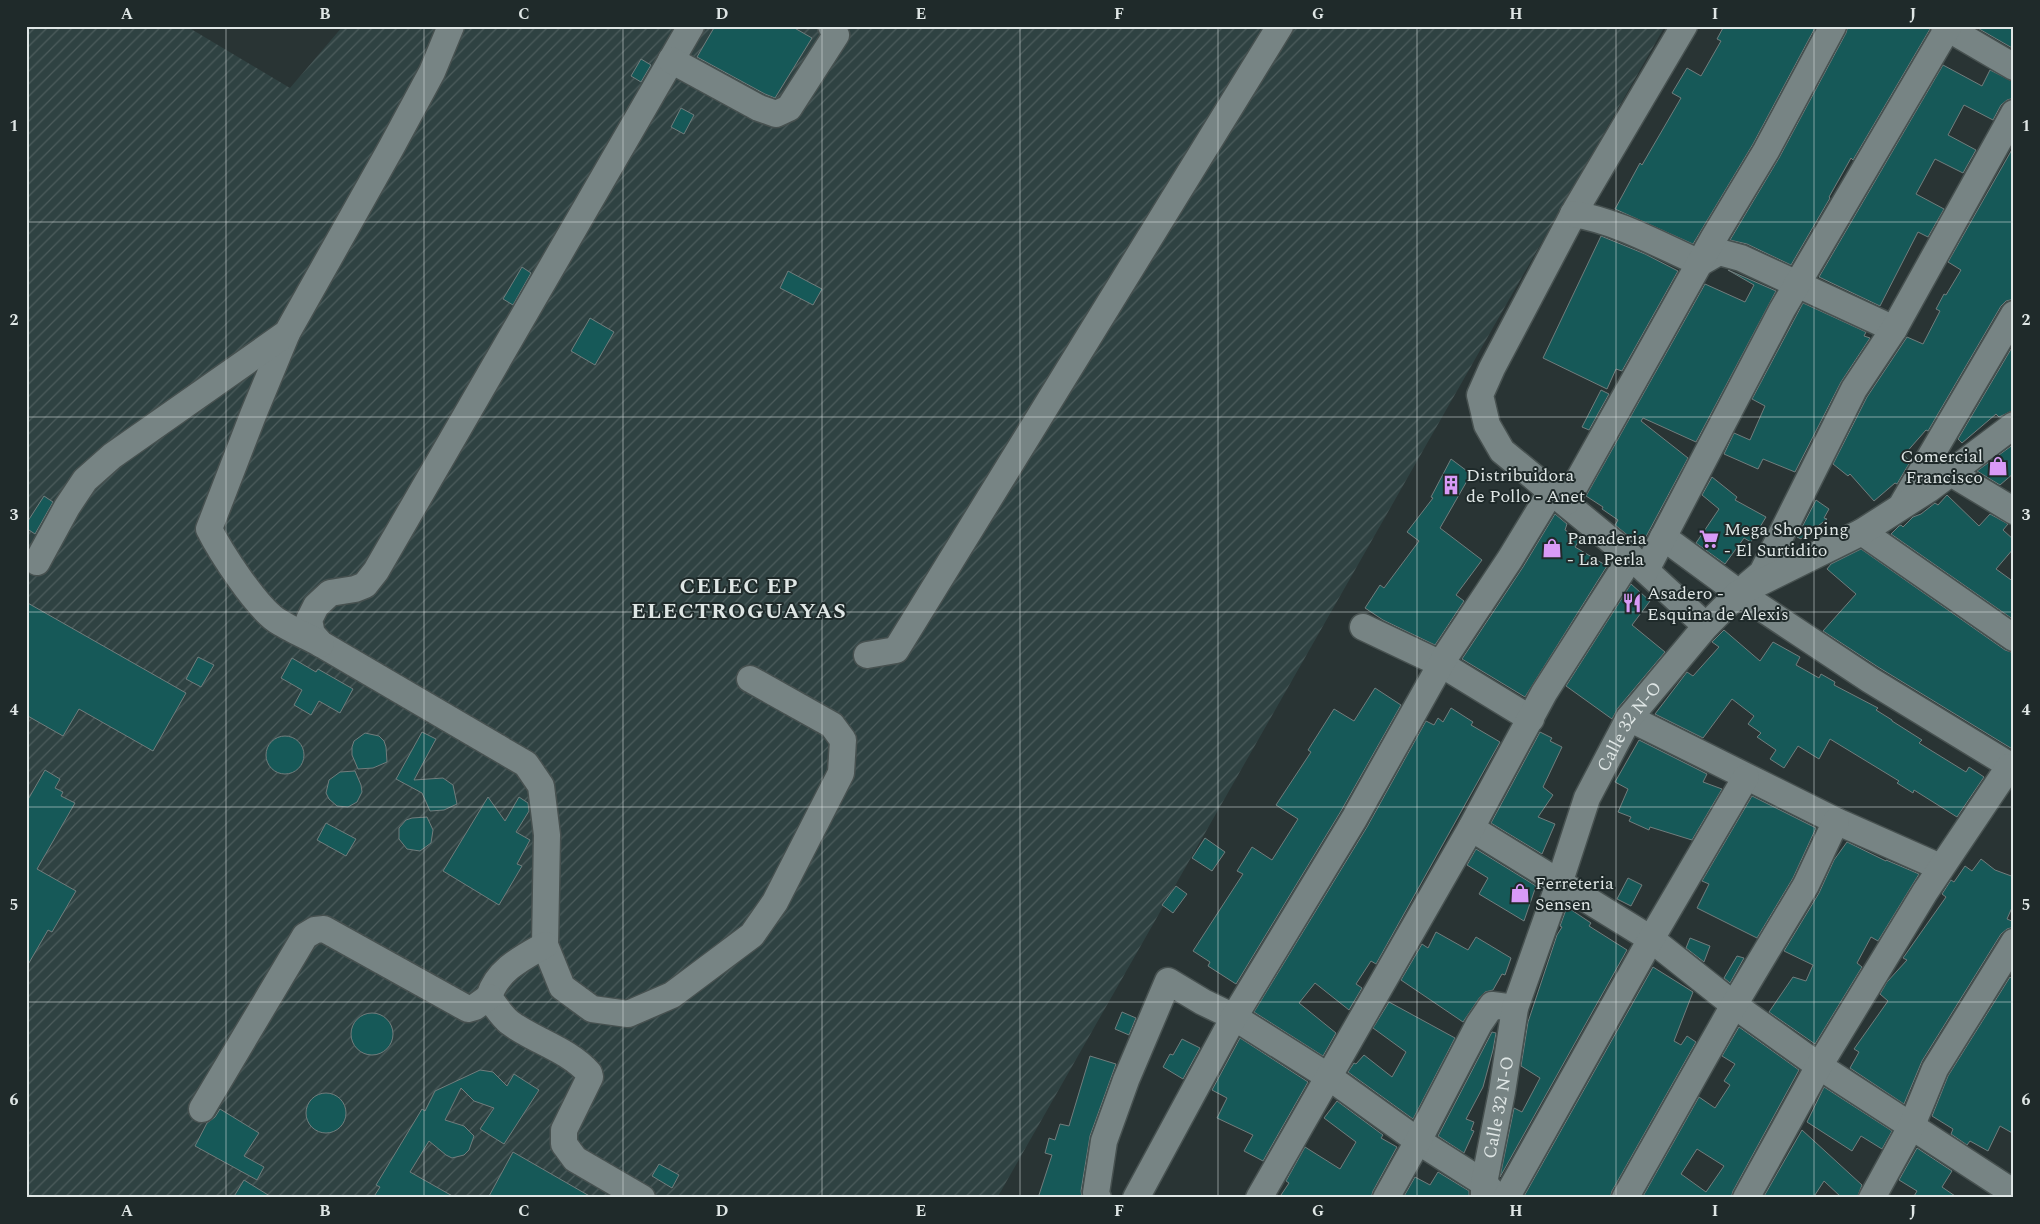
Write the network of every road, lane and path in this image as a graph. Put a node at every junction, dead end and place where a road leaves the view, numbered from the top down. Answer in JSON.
{"nodes":[{"id":1,"x":451,"y":26,"type":"edge"},
{"id":2,"x":691,"y":26,"type":"edge"},
{"id":3,"x":831,"y":26,"type":"edge"},
{"id":4,"x":1280,"y":26,"type":"edge"},
{"id":5,"x":1684,"y":26,"type":"edge"},
{"id":6,"x":1833,"y":26,"type":"edge"},
{"id":7,"x":1947,"y":27,"type":"edge"},
{"id":8,"x":671,"y":60,"type":"junction"},
{"id":9,"x":2014,"y":67,"type":"edge"},
{"id":10,"x":2014,"y":113,"type":"edge"},
{"id":11,"x":1573,"y":214,"type":"junction"},
{"id":12,"x":1700,"y":263,"type":"junction"},
{"id":13,"x":1799,"y":283,"type":"junction"},
{"id":14,"x":2014,"y":314,"type":"edge"},
{"id":15,"x":1894,"y":328,"type":"junction"},
{"id":16,"x":287,"y":333,"type":"junction"},
{"id":17,"x":2014,"y":425,"type":"edge"},
{"id":18,"x":1951,"y":473,"type":"junction"},
{"id":19,"x":1559,"y":496,"type":"junction"},
{"id":20,"x":1900,"y":508,"type":"junction"},
{"id":21,"x":2014,"y":511,"type":"edge"},
{"id":22,"x":1862,"y":532,"type":"junction"},
{"id":23,"x":1663,"y":537,"type":"junction"},
{"id":24,"x":37,"y":562,"type":"dead end"},
{"id":25,"x":1638,"y":564,"type":"junction"},
{"id":26,"x":1739,"y":593,"type":"junction"},
{"id":27,"x":1706,"y":626,"type":"junction"},
{"id":28,"x":1363,"y":627,"type":"dead end"},
{"id":29,"x":2014,"y":638,"type":"edge"},
{"id":30,"x":321,"y":644,"type":"junction"},
{"id":31,"x":867,"y":655,"type":"dead end"},
{"id":32,"x":1442,"y":664,"type":"junction"},
{"id":33,"x":750,"y":679,"type":"dead end"},
{"id":34,"x":1629,"y":718,"type":"junction"},
{"id":35,"x":1531,"y":719,"type":"junction"},
{"id":36,"x":2012,"y":767,"type":"edge"},
{"id":37,"x":1746,"y":777,"type":"junction"},
{"id":38,"x":1836,"y":821,"type":"junction"},
{"id":39,"x":1471,"y":828,"type":"junction"},
{"id":40,"x":1940,"y":867,"type":"junction"},
{"id":41,"x":1559,"y":884,"type":"junction"},
{"id":42,"x":1650,"y":939,"type":"junction"},
{"id":43,"x":2014,"y":942,"type":"edge"},
{"id":44,"x":545,"y":945,"type":"junction"},
{"id":45,"x":490,"y":997,"type":"junction"},
{"id":46,"x":1734,"y":1005,"type":"junction"},
{"id":47,"x":1515,"y":1008,"type":"junction"},
{"id":48,"x":1234,"y":1017,"type":"junction"},
{"id":49,"x":1819,"y":1066,"type":"junction"},
{"id":50,"x":1329,"y":1077,"type":"junction"},
{"id":51,"x":202,"y":1109,"type":"dead end"},
{"id":52,"x":1912,"y":1125,"type":"junction"},
{"id":53,"x":1418,"y":1141,"type":"junction"},
{"id":54,"x":2004,"y":1192,"type":"edge"},
{"id":55,"x":1488,"y":1193,"type":"edge"},
{"id":56,"x":642,"y":1198,"type":"edge"},
{"id":57,"x":1098,"y":1198,"type":"edge"},
{"id":58,"x":1136,"y":1198,"type":"edge"},
{"id":59,"x":1259,"y":1198,"type":"edge"},
{"id":60,"x":1386,"y":1198,"type":"edge"},
{"id":61,"x":1506,"y":1198,"type":"edge"},
{"id":62,"x":1625,"y":1198,"type":"edge"},
{"id":63,"x":1746,"y":1198,"type":"edge"},
{"id":64,"x":1872,"y":1198,"type":"edge"}],
"edges":[{"from":1,"to":16,"type":"street"},
{"from":2,"to":8,"type":"street"},
{"from":3,"to":8,"type":"street"},
{"from":4,"to":31,"type":"street"},
{"from":5,"to":11,"type":"street"},
{"from":6,"to":12,"type":"street"},
{"from":7,"to":9,"type":"street"},
{"from":7,"to":13,"type":"street"},
{"from":8,"to":30,"type":"street"},
{"from":10,"to":15,"type":"street"},
{"from":11,"to":12,"type":"street"},
{"from":11,"to":19,"type":"street"},
{"from":12,"to":13,"type":"street"},
{"from":12,"to":19,"type":"street"},
{"from":13,"to":15,"type":"street"},
{"from":13,"to":23,"type":"street"},
{"from":14,"to":20,"type":"street"},
{"from":15,"to":26,"type":"street"},
{"from":16,"to":24,"type":"street"},
{"from":16,"to":30,"type":"street"},
{"from":17,"to":18,"type":"street","name":"Calle 32 N-O"},
{"from":18,"to":20,"type":"street","name":"Calle 32 N-O"},
{"from":18,"to":21,"type":"street"},
{"from":19,"to":25,"type":"street"},
{"from":19,"to":32,"type":"street"},
{"from":20,"to":22,"type":"street","name":"Calle 32 N-O"},
{"from":22,"to":26,"type":"street","name":"Calle 32 N-O"},
{"from":22,"to":29,"type":"street"},
{"from":23,"to":25,"type":"street"},
{"from":23,"to":26,"type":"street"},
{"from":25,"to":27,"type":"street"},
{"from":25,"to":35,"type":"street"},
{"from":26,"to":27,"type":"street","name":"Calle 32 N-O"},
{"from":26,"to":36,"type":"street"},
{"from":27,"to":34,"type":"street","name":"Calle 32 N-O"},
{"from":28,"to":32,"type":"street"},
{"from":30,"to":44,"type":"street"},
{"from":32,"to":35,"type":"street"},
{"from":32,"to":48,"type":"street"},
{"from":33,"to":44,"type":"street"},
{"from":34,"to":37,"type":"street"},
{"from":34,"to":41,"type":"street","name":"Calle 32 N-O"},
{"from":35,"to":39,"type":"street"},
{"from":36,"to":40,"type":"street"},
{"from":37,"to":38,"type":"street"},
{"from":37,"to":42,"type":"street"},
{"from":38,"to":40,"type":"street"},
{"from":38,"to":46,"type":"street"},
{"from":39,"to":41,"type":"street"},
{"from":39,"to":50,"type":"street"},
{"from":40,"to":49,"type":"street"},
{"from":41,"to":42,"type":"street"},
{"from":41,"to":47,"type":"street","name":"Calle 32 N-O"},
{"from":42,"to":46,"type":"street"},
{"from":42,"to":61,"type":"street"},
{"from":43,"to":52,"type":"street"},
{"from":44,"to":45,"type":"street"},
{"from":45,"to":51,"type":"street"},
{"from":45,"to":56,"type":"street"},
{"from":46,"to":49,"type":"street"},
{"from":46,"to":62,"type":"street"},
{"from":47,"to":53,"type":"street"},
{"from":47,"to":55,"type":"street","name":"Calle 32 N-O"},
{"from":48,"to":50,"type":"street"},
{"from":48,"to":57,"type":"street"},
{"from":48,"to":58,"type":"street"},
{"from":49,"to":52,"type":"street"},
{"from":49,"to":63,"type":"street"},
{"from":50,"to":53,"type":"street"},
{"from":50,"to":59,"type":"street"},
{"from":52,"to":54,"type":"street"},
{"from":52,"to":64,"type":"street"},
{"from":53,"to":55,"type":"street"},
{"from":53,"to":60,"type":"street"}]}
